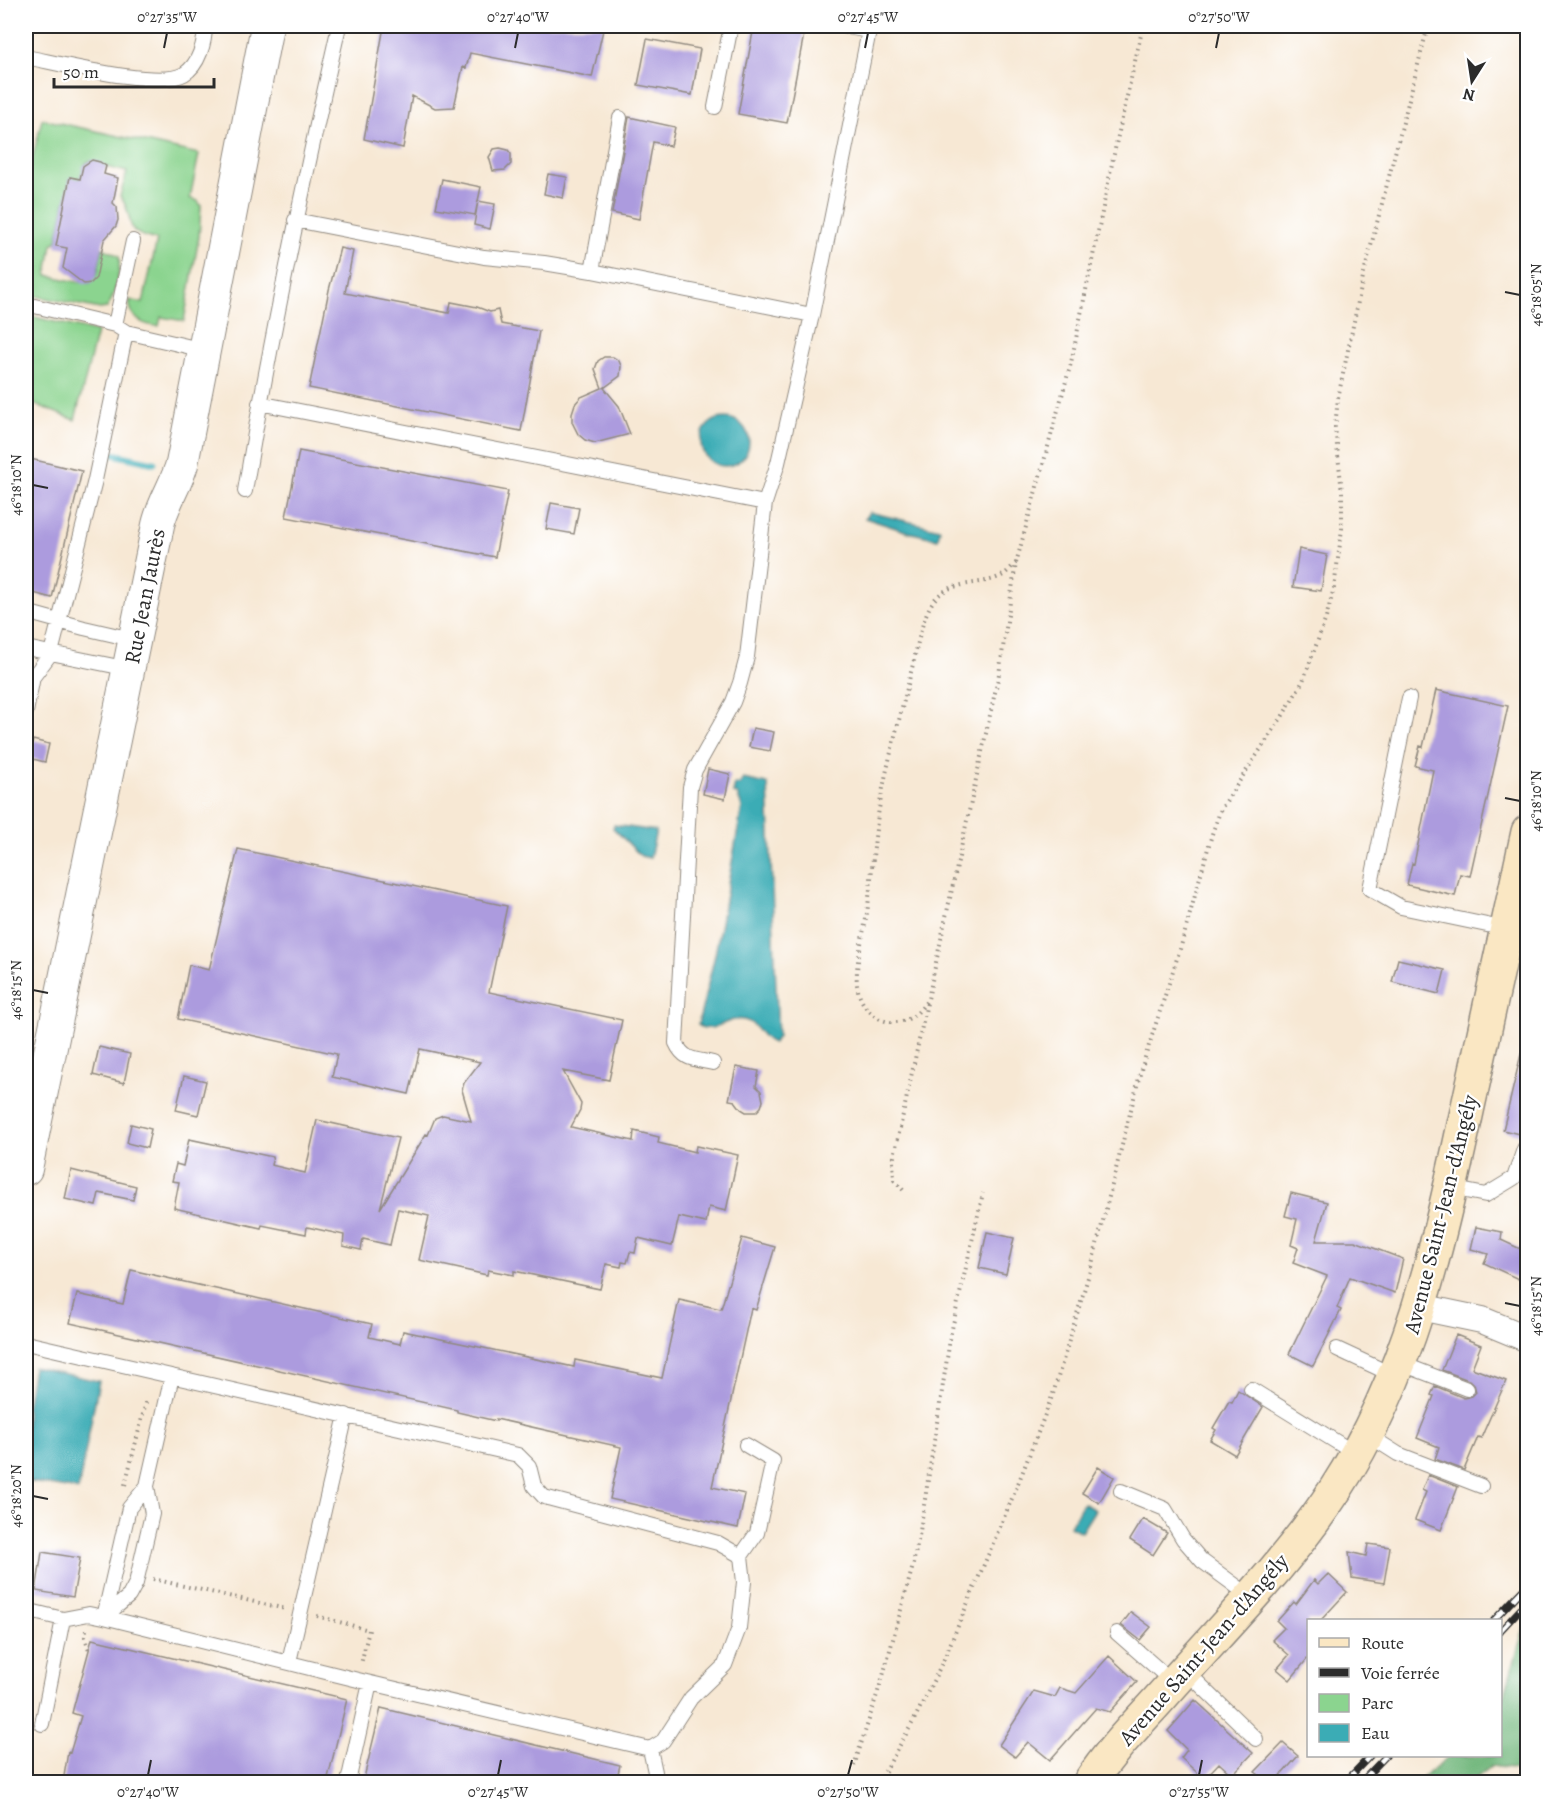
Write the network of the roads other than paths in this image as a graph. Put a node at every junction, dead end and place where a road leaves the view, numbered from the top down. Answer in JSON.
{"nodes":[{"id":1,"x":205,"y":26,"type":"edge"},
{"id":2,"x":267,"y":26,"type":"edge"},
{"id":3,"x":339,"y":26,"type":"edge"},
{"id":4,"x":731,"y":26,"type":"edge"},
{"id":5,"x":842,"y":26,"type":"edge"},
{"id":6,"x":870,"y":28,"type":"edge"},
{"id":7,"x":26,"y":57,"type":"edge"},
{"id":8,"x":715,"y":107,"type":"dead end"},
{"id":9,"x":620,"y":118,"type":"dead end"},
{"id":10,"x":296,"y":220,"type":"junction"},
{"id":11,"x":133,"y":241,"type":"dead end"},
{"id":12,"x":592,"y":271,"type":"junction"},
{"id":13,"x":26,"y":304,"type":"edge"},
{"id":14,"x":812,"y":315,"type":"junction"},
{"id":15,"x":121,"y":329,"type":"junction"},
{"id":16,"x":204,"y":350,"type":"junction"},
{"id":17,"x":260,"y":403,"type":"junction"},
{"id":18,"x":245,"y":491,"type":"dead end"},
{"id":19,"x":765,"y":504,"type":"junction"},
{"id":20,"x":26,"y":612,"type":"edge"},
{"id":21,"x":59,"y":621,"type":"junction"},
{"id":22,"x":26,"y":648,"type":"edge"},
{"id":23,"x":51,"y":652,"type":"junction"},
{"id":24,"x":132,"y":655,"type":"junction"},
{"id":25,"x":1409,"y":698,"type":"dead end"},
{"id":26,"x":26,"y":712,"type":"edge"},
{"id":27,"x":1525,"y":854,"type":"edge"},
{"id":28,"x":1506,"y":929,"type":"junction"},
{"id":29,"x":713,"y":1062,"type":"dead end"},
{"id":30,"x":1524,"y":1149,"type":"dead end"},
{"id":31,"x":26,"y":1169,"type":"edge"},
{"id":32,"x":1450,"y":1188,"type":"junction"},
{"id":33,"x":1419,"y":1307,"type":"junction"},
{"id":34,"x":1527,"y":1339,"type":"edge"},
{"id":35,"x":26,"y":1343,"type":"edge"},
{"id":36,"x":1337,"y":1349,"type":"dead end"},
{"id":37,"x":1398,"y":1370,"type":"junction"},
{"id":38,"x":172,"y":1376,"type":"junction"},
{"id":39,"x":1251,"y":1389,"type":"dead end"},
{"id":40,"x":1467,"y":1389,"type":"dead end"},
{"id":41,"x":346,"y":1416,"type":"junction"},
{"id":42,"x":746,"y":1445,"type":"dead end"},
{"id":43,"x":1362,"y":1445,"type":"junction"},
{"id":44,"x":147,"y":1486,"type":"junction"},
{"id":45,"x":1481,"y":1486,"type":"dead end"},
{"id":46,"x":1120,"y":1491,"type":"dead end"},
{"id":47,"x":741,"y":1556,"type":"junction"},
{"id":48,"x":1251,"y":1597,"type":"junction"},
{"id":49,"x":26,"y":1610,"type":"edge"},
{"id":50,"x":104,"y":1617,"type":"junction"},
{"id":51,"x":63,"y":1619,"type":"junction"},
{"id":52,"x":1117,"y":1633,"type":"dead end"},
{"id":53,"x":289,"y":1662,"type":"junction"},
{"id":54,"x":1179,"y":1676,"type":"junction"},
{"id":55,"x":364,"y":1681,"type":"junction"},
{"id":56,"x":42,"y":1724,"type":"dead end"},
{"id":57,"x":1256,"y":1739,"type":"dead end"},
{"id":58,"x":650,"y":1749,"type":"junction"},
{"id":59,"x":348,"y":1782,"type":"edge"},
{"id":60,"x":654,"y":1782,"type":"edge"},
{"id":61,"x":1090,"y":1782,"type":"edge"}],
"edges":[{"from":1,"to":7,"type":"lane"},
{"from":2,"to":16,"type":"street","name":"Rue Jean Jaurès"},
{"from":3,"to":10,"type":"lane"},
{"from":4,"to":8,"type":"lane"},
{"from":5,"to":6,"type":"lane"},
{"from":6,"to":14,"type":"lane"},
{"from":9,"to":12,"type":"lane"},
{"from":10,"to":12,"type":"lane"},
{"from":10,"to":17,"type":"lane"},
{"from":11,"to":15,"type":"lane"},
{"from":12,"to":14,"type":"lane"},
{"from":13,"to":15,"type":"lane"},
{"from":14,"to":19,"type":"lane"},
{"from":15,"to":16,"type":"lane"},
{"from":15,"to":21,"type":"lane"},
{"from":16,"to":24,"type":"street","name":"Rue Jean Jaurès"},
{"from":17,"to":18,"type":"lane"},
{"from":17,"to":19,"type":"lane"},
{"from":19,"to":29,"type":"lane"},
{"from":20,"to":21,"type":"lane"},
{"from":21,"to":23,"type":"lane"},
{"from":21,"to":24,"type":"lane"},
{"from":22,"to":23,"type":"lane"},
{"from":23,"to":24,"type":"lane"},
{"from":23,"to":26,"type":"lane"},
{"from":24,"to":31,"type":"street","name":"Rue Jean Jaurès"},
{"from":25,"to":28,"type":"lane"},
{"from":27,"to":28,"type":"main road","name":"Avenue Saint-Jean-d'Angély"},
{"from":28,"to":32,"type":"main road","name":"Avenue Saint-Jean-d'Angély"},
{"from":30,"to":32,"type":"lane"},
{"from":32,"to":33,"type":"main road","name":"Avenue Saint-Jean-d'Angély"},
{"from":33,"to":34,"type":"street"},
{"from":33,"to":37,"type":"main road","name":"Avenue Saint-Jean-d'Angély"},
{"from":35,"to":38,"type":"lane"},
{"from":36,"to":37,"type":"lane"},
{"from":37,"to":40,"type":"lane"},
{"from":37,"to":43,"type":"main road","name":"Avenue Saint-Jean-d'Angély"},
{"from":38,"to":41,"type":"lane"},
{"from":38,"to":44,"type":"lane"},
{"from":39,"to":43,"type":"lane"},
{"from":41,"to":47,"type":"lane"},
{"from":41,"to":53,"type":"lane"},
{"from":42,"to":47,"type":"lane"},
{"from":43,"to":45,"type":"lane"},
{"from":43,"to":48,"type":"main road","name":"Avenue Saint-Jean-d'Angély"},
{"from":44,"to":50,"type":"lane"},
{"from":44,"to":50,"type":"lane"},
{"from":46,"to":48,"type":"lane"},
{"from":47,"to":58,"type":"lane"},
{"from":48,"to":54,"type":"main road","name":"Avenue Saint-Jean-d'Angély"},
{"from":49,"to":51,"type":"lane"},
{"from":50,"to":51,"type":"lane"},
{"from":50,"to":53,"type":"lane"},
{"from":51,"to":56,"type":"lane"},
{"from":52,"to":54,"type":"lane"},
{"from":53,"to":55,"type":"lane"},
{"from":54,"to":57,"type":"lane"},
{"from":54,"to":61,"type":"main road","name":"Avenue Saint-Jean-d'Angély"},
{"from":55,"to":58,"type":"lane"},
{"from":55,"to":59,"type":"lane"},
{"from":58,"to":60,"type":"lane"}]}
